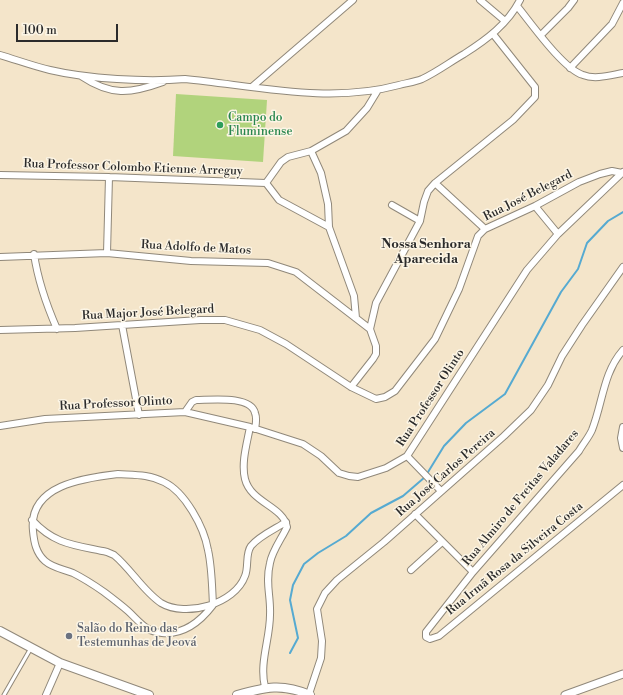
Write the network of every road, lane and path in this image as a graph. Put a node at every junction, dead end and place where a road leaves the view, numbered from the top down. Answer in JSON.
{"nodes":[{"id":1,"x":353,"y":0,"type":"edge"},
{"id":2,"x":480,"y":0,"type":"edge"},
{"id":3,"x":574,"y":0,"type":"edge"},
{"id":4,"x":519,"y":3,"type":"edge"},
{"id":5,"x":623,"y":3,"type":"edge"},
{"id":6,"x":505,"y":21,"type":"junction"},
{"id":7,"x":493,"y":34,"type":"junction"},
{"id":8,"x":541,"y":35,"type":"junction"},
{"id":9,"x":0,"y":55,"type":"edge"},
{"id":10,"x":570,"y":68,"type":"junction"},
{"id":11,"x":623,"y":73,"type":"edge"},
{"id":12,"x":80,"y":76,"type":"junction"},
{"id":13,"x":166,"y":80,"type":"junction"},
{"id":14,"x":253,"y":86,"type":"junction"},
{"id":15,"x":378,"y":90,"type":"junction"},
{"id":16,"x":311,"y":151,"type":"junction"},
{"id":17,"x":622,"y":173,"type":"edge"},
{"id":18,"x":0,"y":175,"type":"edge"},
{"id":19,"x":109,"y":177,"type":"junction"},
{"id":20,"x":266,"y":183,"type":"junction"},
{"id":21,"x":435,"y":183,"type":"junction"},
{"id":22,"x":392,"y":205,"type":"dead end"},
{"id":23,"x":535,"y":206,"type":"junction"},
{"id":24,"x":420,"y":221,"type":"junction"},
{"id":25,"x":329,"y":226,"type":"junction"},
{"id":26,"x":485,"y":230,"type":"junction"},
{"id":27,"x":558,"y":234,"type":"junction"},
{"id":28,"x":107,"y":253,"type":"junction"},
{"id":29,"x":34,"y":254,"type":"junction"},
{"id":30,"x":0,"y":257,"type":"edge"},
{"id":31,"x":623,"y":267,"type":"edge"},
{"id":32,"x":356,"y":318,"type":"junction"},
{"id":33,"x":122,"y":325,"type":"junction"},
{"id":34,"x":58,"y":329,"type":"junction"},
{"id":35,"x":370,"y":329,"type":"junction"},
{"id":36,"x":0,"y":330,"type":"edge"},
{"id":37,"x":623,"y":350,"type":"edge"},
{"id":38,"x":351,"y":387,"type":"junction"},
{"id":39,"x":185,"y":412,"type":"junction"},
{"id":40,"x":139,"y":415,"type":"junction"},
{"id":41,"x":0,"y":426,"type":"edge"},
{"id":42,"x":623,"y":427,"type":"edge"},
{"id":43,"x":253,"y":428,"type":"junction"},
{"id":44,"x":623,"y":448,"type":"edge"},
{"id":45,"x":407,"y":456,"type":"junction"},
{"id":46,"x":623,"y":485,"type":"edge"},
{"id":47,"x":441,"y":491,"type":"junction"},
{"id":48,"x":415,"y":514,"type":"junction"},
{"id":49,"x":32,"y":520,"type":"junction"},
{"id":50,"x":286,"y":522,"type":"junction"},
{"id":51,"x":442,"y":542,"type":"junction"},
{"id":52,"x":411,"y":570,"type":"dead end"},
{"id":53,"x":473,"y":572,"type":"junction"},
{"id":54,"x":213,"y":605,"type":"junction"},
{"id":55,"x":427,"y":630,"type":"joint"},
{"id":56,"x":0,"y":631,"type":"edge"},
{"id":57,"x":31,"y":648,"type":"junction"},
{"id":58,"x":60,"y":663,"type":"junction"},
{"id":59,"x":623,"y":674,"type":"edge"},
{"id":60,"x":266,"y":692,"type":"edge"},
{"id":61,"x":4,"y":695,"type":"edge"},
{"id":62,"x":46,"y":695,"type":"edge"},
{"id":63,"x":149,"y":695,"type":"edge"},
{"id":64,"x":237,"y":695,"type":"edge"},
{"id":65,"x":310,"y":695,"type":"edge"},
{"id":66,"x":565,"y":695,"type":"edge"}],
"edges":[{"from":1,"to":14,"type":"street"},
{"from":2,"to":6,"type":"street"},
{"from":3,"to":8,"type":"street"},
{"from":4,"to":6,"type":"street"},
{"from":4,"to":8,"type":"street"},
{"from":5,"to":10,"type":"street"},
{"from":6,"to":7,"type":"street"},
{"from":7,"to":15,"type":"street"},
{"from":7,"to":21,"type":"street"},
{"from":8,"to":10,"type":"street"},
{"from":9,"to":12,"type":"street"},
{"from":10,"to":11,"type":"street"},
{"from":12,"to":13,"type":"street"},
{"from":12,"to":13,"type":"street"},
{"from":13,"to":14,"type":"street"},
{"from":14,"to":15,"type":"street"},
{"from":15,"to":16,"type":"street"},
{"from":16,"to":20,"type":"street"},
{"from":16,"to":25,"type":"street"},
{"from":17,"to":23,"type":"street","name":"Rua José Belegard"},
{"from":17,"to":27,"type":"street","name":"Rua Professor Olinto"},
{"from":18,"to":19,"type":"street","name":"Rua Professor Colombo Etienne Arreguy"},
{"from":19,"to":20,"type":"street","name":"Rua Professor Colombo Etienne Arreguy"},
{"from":19,"to":28,"type":"street"},
{"from":20,"to":25,"type":"street"},
{"from":21,"to":24,"type":"street"},
{"from":21,"to":26,"type":"street"},
{"from":22,"to":24,"type":"street"},
{"from":23,"to":26,"type":"street","name":"Rua José Belegard"},
{"from":23,"to":27,"type":"street"},
{"from":24,"to":35,"type":"street"},
{"from":25,"to":32,"type":"street"},
{"from":26,"to":38,"type":"street","name":"Rua José Belegard"},
{"from":27,"to":45,"type":"street","name":"Rua Professor Olinto"},
{"from":28,"to":29,"type":"street","name":"Rua Adolfo de Matos"},
{"from":28,"to":32,"type":"street","name":"Rua Adolfo de Matos"},
{"from":29,"to":30,"type":"street","name":"Rua Adolfo de Matos"},
{"from":29,"to":34,"type":"street"},
{"from":31,"to":47,"type":"street","name":"Rua José Carlos Pereira"},
{"from":32,"to":35,"type":"street","name":"Rua Adolfo de Matos"},
{"from":33,"to":34,"type":"street","name":"Rua Major José Belegard"},
{"from":33,"to":38,"type":"street","name":"Rua Major José Belegard"},
{"from":33,"to":40,"type":"street"},
{"from":34,"to":36,"type":"street","name":"Rua Major José Belegard"},
{"from":35,"to":38,"type":"street"},
{"from":37,"to":53,"type":"street","name":"Rua Almiro de Freitas Valadares"},
{"from":39,"to":40,"type":"street","name":"Rua Professor Olinto"},
{"from":39,"to":43,"type":"street","name":"Rua Professor Olinto"},
{"from":39,"to":43,"type":"street"},
{"from":40,"to":41,"type":"street","name":"Rua Professor Olinto"},
{"from":42,"to":44,"type":"street"},
{"from":43,"to":45,"type":"street","name":"Rua Professor Olinto"},
{"from":43,"to":50,"type":"street"},
{"from":45,"to":47,"type":"street"},
{"from":46,"to":55,"type":"street","name":"Rua Irmã Rosa da Silveira Costa"},
{"from":47,"to":48,"type":"street","name":"Rua José Carlos Pereira"},
{"from":48,"to":51,"type":"street"},
{"from":48,"to":65,"type":"street","name":"Rua José Carlos Pereira"},
{"from":49,"to":54,"type":"street"},
{"from":49,"to":54,"type":"street"},
{"from":49,"to":54,"type":"street"},
{"from":50,"to":54,"type":"street"},
{"from":50,"to":60,"type":"street"},
{"from":51,"to":52,"type":"street"},
{"from":51,"to":53,"type":"street"},
{"from":53,"to":55,"type":"street","name":"Rua Almiro de Freitas Valadares"},
{"from":56,"to":57,"type":"main road"},
{"from":57,"to":58,"type":"main road"},
{"from":57,"to":61,"type":"lane"},
{"from":58,"to":62,"type":"street"},
{"from":58,"to":63,"type":"main road"},
{"from":59,"to":66,"type":"street"},
{"from":60,"to":64,"type":"main road"},
{"from":60,"to":65,"type":"main road"}]}
